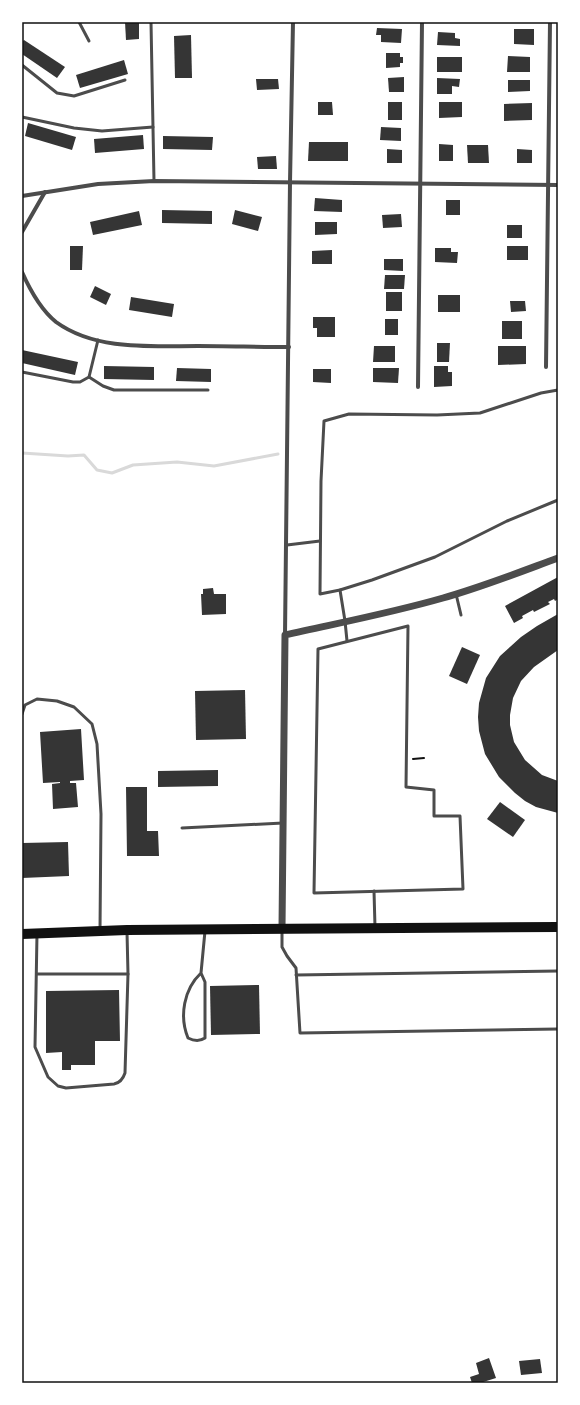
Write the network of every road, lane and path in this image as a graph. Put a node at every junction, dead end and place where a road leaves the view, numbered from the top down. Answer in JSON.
{"nodes":[{"id":1,"x":79,"y":22,"type":"edge"},
{"id":2,"x":151,"y":22,"type":"edge"},
{"id":3,"x":293,"y":22,"type":"edge"},
{"id":4,"x":422,"y":22,"type":"edge"},
{"id":5,"x":550,"y":22,"type":"edge"},
{"id":6,"x":89,"y":41,"type":"dead end"},
{"id":7,"x":22,"y":65,"type":"edge"},
{"id":8,"x":125,"y":80,"type":"dead end"},
{"id":9,"x":22,"y":117,"type":"edge"},
{"id":10,"x":153,"y":127,"type":"junction"},
{"id":11,"x":154,"y":181,"type":"junction"},
{"id":12,"x":290,"y":182,"type":"junction"},
{"id":13,"x":420,"y":184,"type":"junction"},
{"id":14,"x":548,"y":185,"type":"junction"},
{"id":15,"x":558,"y":186,"type":"edge"},
{"id":16,"x":45,"y":192,"type":"junction"},
{"id":17,"x":22,"y":196,"type":"edge"},
{"id":18,"x":22,"y":232,"type":"edge"},
{"id":19,"x":22,"y":272,"type":"edge"},
{"id":20,"x":98,"y":340,"type":"junction"},
{"id":21,"x":289,"y":347,"type":"junction"},
{"id":22,"x":546,"y":367,"type":"dead end"},
{"id":23,"x":22,"y":372,"type":"edge"},
{"id":24,"x":89,"y":377,"type":"junction"},
{"id":25,"x":418,"y":387,"type":"dead end"},
{"id":26,"x":208,"y":390,"type":"dead end"},
{"id":27,"x":558,"y":390,"type":"edge"},
{"id":28,"x":558,"y":500,"type":"edge"},
{"id":29,"x":320,"y":541,"type":"junction"},
{"id":30,"x":286,"y":545,"type":"junction"},
{"id":31,"x":558,"y":558,"type":"edge"},
{"id":32,"x":340,"y":590,"type":"junction"},
{"id":33,"x":456,"y":594,"type":"junction"},
{"id":34,"x":461,"y":615,"type":"dead end"},
{"id":35,"x":345,"y":621,"type":"junction"},
{"id":36,"x":285,"y":635,"type":"junction"},
{"id":37,"x":347,"y":641,"type":"junction"},
{"id":38,"x":22,"y":714,"type":"edge"},
{"id":39,"x":424,"y":758,"type":"dead end"},
{"id":40,"x":406,"y":759,"type":"junction"},
{"id":41,"x":283,"y":823,"type":"junction"},
{"id":42,"x":182,"y":828,"type":"dead end"},
{"id":43,"x":374,"y":891,"type":"junction"},
{"id":44,"x":558,"y":927,"type":"edge"},
{"id":45,"x":282,"y":928,"type":"junction"},
{"id":46,"x":375,"y":928,"type":"junction"},
{"id":47,"x":205,"y":929,"type":"junction"},
{"id":48,"x":100,"y":930,"type":"junction"},
{"id":49,"x":127,"y":930,"type":"junction"},
{"id":50,"x":37,"y":932,"type":"junction"},
{"id":51,"x":22,"y":934,"type":"edge"},
{"id":52,"x":558,"y":971,"type":"edge"},
{"id":53,"x":201,"y":973,"type":"junction"},
{"id":54,"x":37,"y":974,"type":"junction"},
{"id":55,"x":128,"y":974,"type":"junction"},
{"id":56,"x":296,"y":975,"type":"junction"},
{"id":57,"x":558,"y":1029,"type":"edge"}],
"edges":[{"from":1,"to":6,"type":"lane"},
{"from":2,"to":10,"type":"lane"},
{"from":3,"to":12,"type":"street"},
{"from":4,"to":13,"type":"street"},
{"from":5,"to":14,"type":"street"},
{"from":7,"to":8,"type":"lane"},
{"from":9,"to":10,"type":"lane"},
{"from":10,"to":11,"type":"lane"},
{"from":11,"to":12,"type":"street"},
{"from":11,"to":16,"type":"street"},
{"from":12,"to":13,"type":"street"},
{"from":12,"to":21,"type":"street"},
{"from":13,"to":14,"type":"street"},
{"from":13,"to":25,"type":"street"},
{"from":14,"to":15,"type":"street"},
{"from":14,"to":22,"type":"street"},
{"from":16,"to":17,"type":"street"},
{"from":16,"to":18,"type":"street"},
{"from":19,"to":20,"type":"street"},
{"from":20,"to":21,"type":"street"},
{"from":20,"to":24,"type":"lane"},
{"from":21,"to":30,"type":"street"},
{"from":23,"to":24,"type":"lane"},
{"from":24,"to":26,"type":"lane"},
{"from":27,"to":29,"type":"lane"},
{"from":28,"to":32,"type":"lane"},
{"from":29,"to":30,"type":"lane"},
{"from":29,"to":32,"type":"lane"},
{"from":30,"to":36,"type":"street"},
{"from":31,"to":33,"type":"street"},
{"from":32,"to":35,"type":"lane"},
{"from":33,"to":34,"type":"lane"},
{"from":33,"to":35,"type":"street"},
{"from":35,"to":36,"type":"street"},
{"from":35,"to":37,"type":"lane"},
{"from":36,"to":41,"type":"street"},
{"from":37,"to":40,"type":"lane"},
{"from":37,"to":43,"type":"lane"},
{"from":38,"to":48,"type":"lane"},
{"from":39,"to":40,"type":"path"},
{"from":40,"to":43,"type":"lane"},
{"from":41,"to":42,"type":"lane"},
{"from":41,"to":45,"type":"street"},
{"from":43,"to":46,"type":"lane"},
{"from":44,"to":46,"type":"main road"},
{"from":45,"to":46,"type":"main road"},
{"from":45,"to":47,"type":"main road"},
{"from":45,"to":56,"type":"lane"},
{"from":47,"to":49,"type":"main road"},
{"from":47,"to":53,"type":"lane"},
{"from":48,"to":49,"type":"main road"},
{"from":48,"to":50,"type":"main road"},
{"from":49,"to":55,"type":"lane"},
{"from":50,"to":51,"type":"main road"},
{"from":50,"to":54,"type":"lane"},
{"from":52,"to":56,"type":"lane"},
{"from":53,"to":53,"type":"lane"},
{"from":54,"to":55,"type":"lane"},
{"from":54,"to":55,"type":"lane"},
{"from":56,"to":57,"type":"lane"}]}
